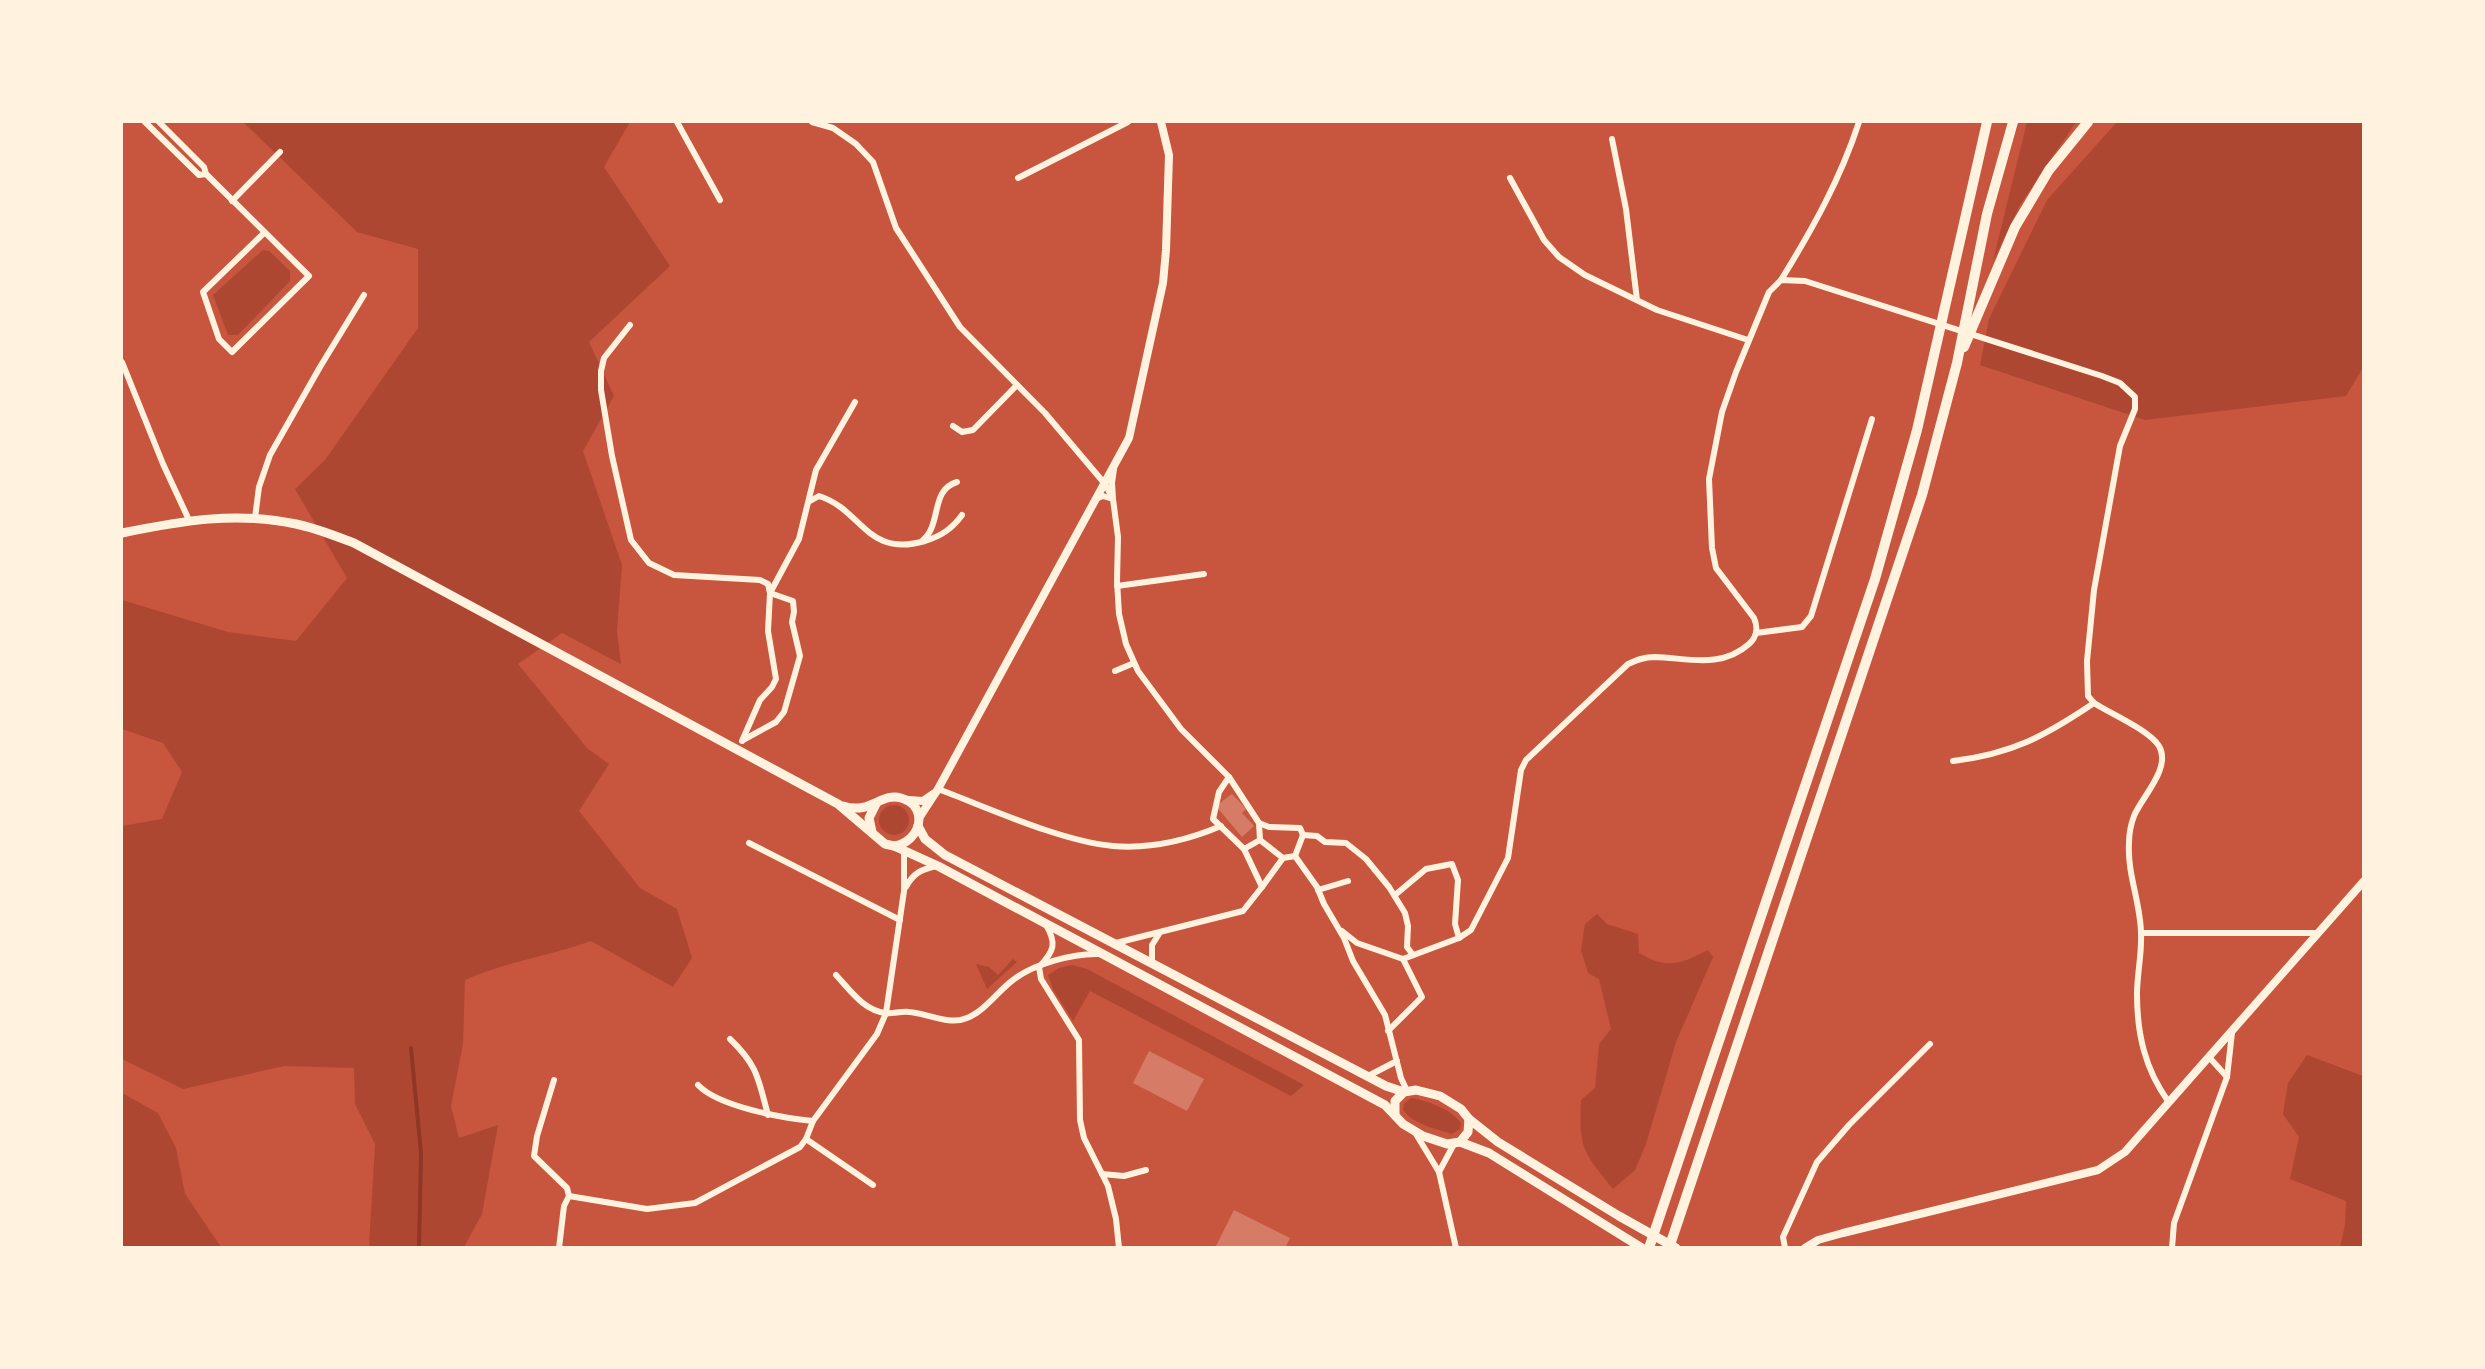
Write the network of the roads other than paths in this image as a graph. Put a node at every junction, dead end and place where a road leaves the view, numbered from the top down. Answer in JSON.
{"nodes":[{"id":1,"x":145,"y":122,"type":"edge"},
{"id":2,"x":159,"y":122,"type":"edge"},
{"id":3,"x":677,"y":122,"type":"edge"},
{"id":4,"x":812,"y":122,"type":"edge"},
{"id":5,"x":1128,"y":122,"type":"edge"},
{"id":6,"x":1161,"y":122,"type":"edge"},
{"id":7,"x":1859,"y":122,"type":"edge"},
{"id":8,"x":1987,"y":122,"type":"edge"},
{"id":9,"x":2013,"y":122,"type":"edge"},
{"id":10,"x":2088,"y":122,"type":"edge"},
{"id":11,"x":1612,"y":139,"type":"dead end"},
{"id":12,"x":280,"y":152,"type":"dead end"},
{"id":13,"x":206,"y":174,"type":"junction"},
{"id":14,"x":1018,"y":178,"type":"dead end"},
{"id":15,"x":1510,"y":178,"type":"dead end"},
{"id":16,"x":720,"y":200,"type":"dead end"},
{"id":17,"x":232,"y":201,"type":"junction"},
{"id":18,"x":264,"y":233,"type":"junction"},
{"id":19,"x":1781,"y":280,"type":"junction"},
{"id":20,"x":364,"y":295,"type":"dead end"},
{"id":21,"x":1637,"y":300,"type":"junction"},
{"id":22,"x":630,"y":325,"type":"dead end"},
{"id":23,"x":1748,"y":340,"type":"junction"},
{"id":24,"x":122,"y":362,"type":"edge"},
{"id":25,"x":1957,"y":363,"type":"junction"},
{"id":26,"x":1017,"y":385,"type":"junction"},
{"id":27,"x":855,"y":402,"type":"dead end"},
{"id":28,"x":1872,"y":419,"type":"dead end"},
{"id":29,"x":953,"y":426,"type":"dead end"},
{"id":30,"x":1115,"y":466,"type":"junction"},
{"id":31,"x":957,"y":482,"type":"dead end"},
{"id":32,"x":1105,"y":484,"type":"junction"},
{"id":33,"x":1098,"y":498,"type":"junction"},
{"id":34,"x":1113,"y":500,"type":"junction"},
{"id":35,"x":810,"y":501,"type":"junction"},
{"id":36,"x":962,"y":515,"type":"dead end"},
{"id":37,"x":255,"y":518,"type":"junction"},
{"id":38,"x":189,"y":520,"type":"junction"},
{"id":39,"x":122,"y":533,"type":"edge"},
{"id":40,"x":920,"y":542,"type":"junction"},
{"id":41,"x":1204,"y":574,"type":"dead end"},
{"id":42,"x":1117,"y":586,"type":"junction"},
{"id":43,"x":770,"y":593,"type":"junction"},
{"id":44,"x":1756,"y":633,"type":"junction"},
{"id":45,"x":1134,"y":663,"type":"junction"},
{"id":46,"x":1115,"y":671,"type":"dead end"},
{"id":47,"x":2094,"y":703,"type":"junction"},
{"id":48,"x":741,"y":745,"type":"junction"},
{"id":49,"x":1953,"y":761,"type":"dead end"},
{"id":50,"x":1229,"y":777,"type":"junction"},
{"id":51,"x":938,"y":789,"type":"junction"},
{"id":52,"x":906,"y":799,"type":"junction"},
{"id":53,"x":838,"y":804,"type":"junction"},
{"id":54,"x":876,"y":804,"type":"junction"},
{"id":55,"x":919,"y":822,"type":"junction"},
{"id":56,"x":1259,"y":823,"type":"junction"},
{"id":57,"x":1221,"y":826,"type":"junction"},
{"id":58,"x":872,"y":833,"type":"junction"},
{"id":59,"x":1303,"y":835,"type":"junction"},
{"id":60,"x":1260,"y":840,"type":"junction"},
{"id":61,"x":749,"y":843,"type":"dead end"},
{"id":62,"x":894,"y":846,"type":"junction"},
{"id":63,"x":1244,"y":849,"type":"junction"},
{"id":64,"x":904,"y":850,"type":"junction"},
{"id":65,"x":1295,"y":856,"type":"junction"},
{"id":66,"x":1283,"y":858,"type":"junction"},
{"id":67,"x":938,"y":866,"type":"junction"},
{"id":68,"x":1348,"y":881,"type":"dead end"},
{"id":69,"x":2364,"y":881,"type":"edge"},
{"id":70,"x":1262,"y":887,"type":"junction"},
{"id":71,"x":1318,"y":890,"type":"junction"},
{"id":72,"x":904,"y":891,"type":"junction"},
{"id":73,"x":1395,"y":895,"type":"junction"},
{"id":74,"x":900,"y":920,"type":"junction"},
{"id":75,"x":1046,"y":924,"type":"junction"},
{"id":76,"x":1339,"y":928,"type":"junction"},
{"id":77,"x":2141,"y":933,"type":"junction"},
{"id":78,"x":2318,"y":933,"type":"junction"},
{"id":79,"x":1159,"y":934,"type":"junction"},
{"id":80,"x":1463,"y":937,"type":"junction"},
{"id":81,"x":1116,"y":944,"type":"junction"},
{"id":82,"x":1100,"y":954,"type":"junction"},
{"id":83,"x":1413,"y":955,"type":"junction"},
{"id":84,"x":1403,"y":959,"type":"junction"},
{"id":85,"x":1152,"y":963,"type":"junction"},
{"id":86,"x":1039,"y":967,"type":"junction"},
{"id":87,"x":836,"y":975,"type":"dead end"},
{"id":88,"x":886,"y":1013,"type":"junction"},
{"id":89,"x":1388,"y":1031,"type":"junction"},
{"id":90,"x":2232,"y":1033,"type":"junction"},
{"id":91,"x":730,"y":1039,"type":"dead end"},
{"id":92,"x":1930,"y":1044,"type":"dead end"},
{"id":93,"x":2209,"y":1057,"type":"junction"},
{"id":94,"x":1397,"y":1061,"type":"junction"},
{"id":95,"x":1368,"y":1076,"type":"junction"},
{"id":96,"x":2227,"y":1077,"type":"junction"},
{"id":97,"x":554,"y":1080,"type":"dead end"},
{"id":98,"x":698,"y":1085,"type":"dead end"},
{"id":99,"x":1405,"y":1091,"type":"junction"},
{"id":100,"x":2168,"y":1101,"type":"junction"},
{"id":101,"x":768,"y":1114,"type":"junction"},
{"id":102,"x":1395,"y":1114,"type":"junction"},
{"id":103,"x":1469,"y":1119,"type":"junction"},
{"id":104,"x":813,"y":1121,"type":"junction"},
{"id":105,"x":1414,"y":1130,"type":"junction"},
{"id":106,"x":806,"y":1139,"type":"junction"},
{"id":107,"x":1457,"y":1143,"type":"junction"},
{"id":108,"x":1146,"y":1170,"type":"dead end"},
{"id":109,"x":1439,"y":1172,"type":"junction"},
{"id":110,"x":1102,"y":1174,"type":"junction"},
{"id":111,"x":873,"y":1185,"type":"dead end"},
{"id":112,"x":568,"y":1196,"type":"junction"},
{"id":113,"x":559,"y":1248,"type":"edge"},
{"id":114,"x":1119,"y":1248,"type":"edge"},
{"id":115,"x":1456,"y":1248,"type":"edge"},
{"id":116,"x":1642,"y":1248,"type":"edge"},
{"id":117,"x":1649,"y":1248,"type":"edge"},
{"id":118,"x":1669,"y":1248,"type":"edge"},
{"id":119,"x":1676,"y":1248,"type":"edge"},
{"id":120,"x":1785,"y":1248,"type":"edge"},
{"id":121,"x":1805,"y":1248,"type":"edge"},
{"id":122,"x":2172,"y":1248,"type":"edge"}],
"edges":[{"from":1,"to":13,"type":"street"},
{"from":2,"to":13,"type":"street"},
{"from":3,"to":16,"type":"street"},
{"from":4,"to":26,"type":"street"},
{"from":5,"to":14,"type":"street"},
{"from":6,"to":30,"type":"street"},
{"from":7,"to":19,"type":"street"},
{"from":8,"to":117,"type":"highway"},
{"from":9,"to":25,"type":"highway"},
{"from":10,"to":25,"type":"highway"},
{"from":11,"to":21,"type":"street"},
{"from":12,"to":17,"type":"street"},
{"from":13,"to":17,"type":"street"},
{"from":15,"to":21,"type":"street"},
{"from":17,"to":18,"type":"street"},
{"from":18,"to":18,"type":"street"},
{"from":19,"to":23,"type":"street"},
{"from":19,"to":47,"type":"street"},
{"from":20,"to":37,"type":"street"},
{"from":21,"to":23,"type":"street"},
{"from":22,"to":43,"type":"street"},
{"from":23,"to":44,"type":"street"},
{"from":24,"to":38,"type":"street"},
{"from":25,"to":118,"type":"highway"},
{"from":26,"to":29,"type":"street"},
{"from":26,"to":32,"type":"street"},
{"from":27,"to":35,"type":"street"},
{"from":28,"to":44,"type":"street"},
{"from":30,"to":32,"type":"street"},
{"from":30,"to":34,"type":"street"},
{"from":31,"to":40,"type":"street"},
{"from":32,"to":33,"type":"street"},
{"from":32,"to":34,"type":"street"},
{"from":33,"to":34,"type":"street"},
{"from":33,"to":51,"type":"street"},
{"from":34,"to":42,"type":"street"},
{"from":35,"to":40,"type":"street"},
{"from":35,"to":43,"type":"street"},
{"from":36,"to":40,"type":"street"},
{"from":37,"to":38,"type":"main road"},
{"from":37,"to":48,"type":"main road"},
{"from":38,"to":39,"type":"main road"},
{"from":41,"to":42,"type":"street"},
{"from":42,"to":45,"type":"street"},
{"from":43,"to":48,"type":"street"},
{"from":43,"to":48,"type":"street"},
{"from":44,"to":80,"type":"street"},
{"from":45,"to":46,"type":"street"},
{"from":45,"to":50,"type":"street"},
{"from":47,"to":49,"type":"street"},
{"from":47,"to":77,"type":"street"},
{"from":48,"to":53,"type":"main road"},
{"from":50,"to":56,"type":"street"},
{"from":50,"to":57,"type":"street"},
{"from":51,"to":52,"type":"street"},
{"from":51,"to":55,"type":"street"},
{"from":51,"to":57,"type":"street"},
{"from":52,"to":54,"type":"main road"},
{"from":52,"to":55,"type":"main road"},
{"from":53,"to":54,"type":"main road"},
{"from":53,"to":58,"type":"main road"},
{"from":54,"to":58,"type":"main road"},
{"from":55,"to":62,"type":"main road"},
{"from":55,"to":81,"type":"main road"},
{"from":56,"to":59,"type":"street"},
{"from":56,"to":60,"type":"street"},
{"from":57,"to":63,"type":"street"},
{"from":58,"to":62,"type":"main road"},
{"from":59,"to":65,"type":"street"},
{"from":59,"to":73,"type":"street"},
{"from":60,"to":63,"type":"street"},
{"from":60,"to":66,"type":"street"},
{"from":61,"to":74,"type":"street"},
{"from":62,"to":64,"type":"main road"},
{"from":63,"to":70,"type":"street"},
{"from":64,"to":67,"type":"main road"},
{"from":64,"to":72,"type":"street"},
{"from":65,"to":66,"type":"street"},
{"from":65,"to":71,"type":"street"},
{"from":66,"to":70,"type":"street"},
{"from":67,"to":72,"type":"street"},
{"from":67,"to":75,"type":"main road"},
{"from":68,"to":71,"type":"street"},
{"from":69,"to":78,"type":"main road"},
{"from":70,"to":79,"type":"street"},
{"from":71,"to":76,"type":"street"},
{"from":72,"to":74,"type":"street"},
{"from":73,"to":80,"type":"street"},
{"from":73,"to":83,"type":"street"},
{"from":74,"to":88,"type":"street"},
{"from":75,"to":82,"type":"main road"},
{"from":75,"to":86,"type":"street"},
{"from":76,"to":84,"type":"street"},
{"from":76,"to":89,"type":"street"},
{"from":77,"to":78,"type":"street"},
{"from":77,"to":100,"type":"street"},
{"from":78,"to":90,"type":"main road"},
{"from":79,"to":81,"type":"street"},
{"from":79,"to":85,"type":"street"},
{"from":80,"to":83,"type":"street"},
{"from":81,"to":85,"type":"main road"},
{"from":82,"to":86,"type":"street"},
{"from":82,"to":102,"type":"main road"},
{"from":83,"to":84,"type":"street"},
{"from":84,"to":89,"type":"street"},
{"from":85,"to":95,"type":"main road"},
{"from":86,"to":88,"type":"street"},
{"from":86,"to":110,"type":"street"},
{"from":87,"to":88,"type":"street"},
{"from":88,"to":104,"type":"street"},
{"from":89,"to":94,"type":"street"},
{"from":90,"to":93,"type":"main road"},
{"from":90,"to":96,"type":"street"},
{"from":91,"to":101,"type":"street"},
{"from":92,"to":120,"type":"street"},
{"from":93,"to":96,"type":"street"},
{"from":93,"to":100,"type":"main road"},
{"from":94,"to":95,"type":"street"},
{"from":94,"to":99,"type":"street"},
{"from":95,"to":99,"type":"main road"},
{"from":96,"to":122,"type":"street"},
{"from":97,"to":112,"type":"street"},
{"from":98,"to":101,"type":"street"},
{"from":99,"to":102,"type":"main road"},
{"from":99,"to":103,"type":"main road"},
{"from":100,"to":121,"type":"main road"},
{"from":101,"to":104,"type":"street"},
{"from":102,"to":105,"type":"main road"},
{"from":103,"to":107,"type":"main road"},
{"from":103,"to":119,"type":"main road"},
{"from":104,"to":106,"type":"street"},
{"from":105,"to":107,"type":"main road"},
{"from":105,"to":109,"type":"street"},
{"from":106,"to":111,"type":"street"},
{"from":106,"to":112,"type":"street"},
{"from":107,"to":109,"type":"street"},
{"from":107,"to":116,"type":"main road"},
{"from":108,"to":110,"type":"street"},
{"from":109,"to":115,"type":"street"},
{"from":110,"to":114,"type":"street"},
{"from":112,"to":113,"type":"street"}]}
